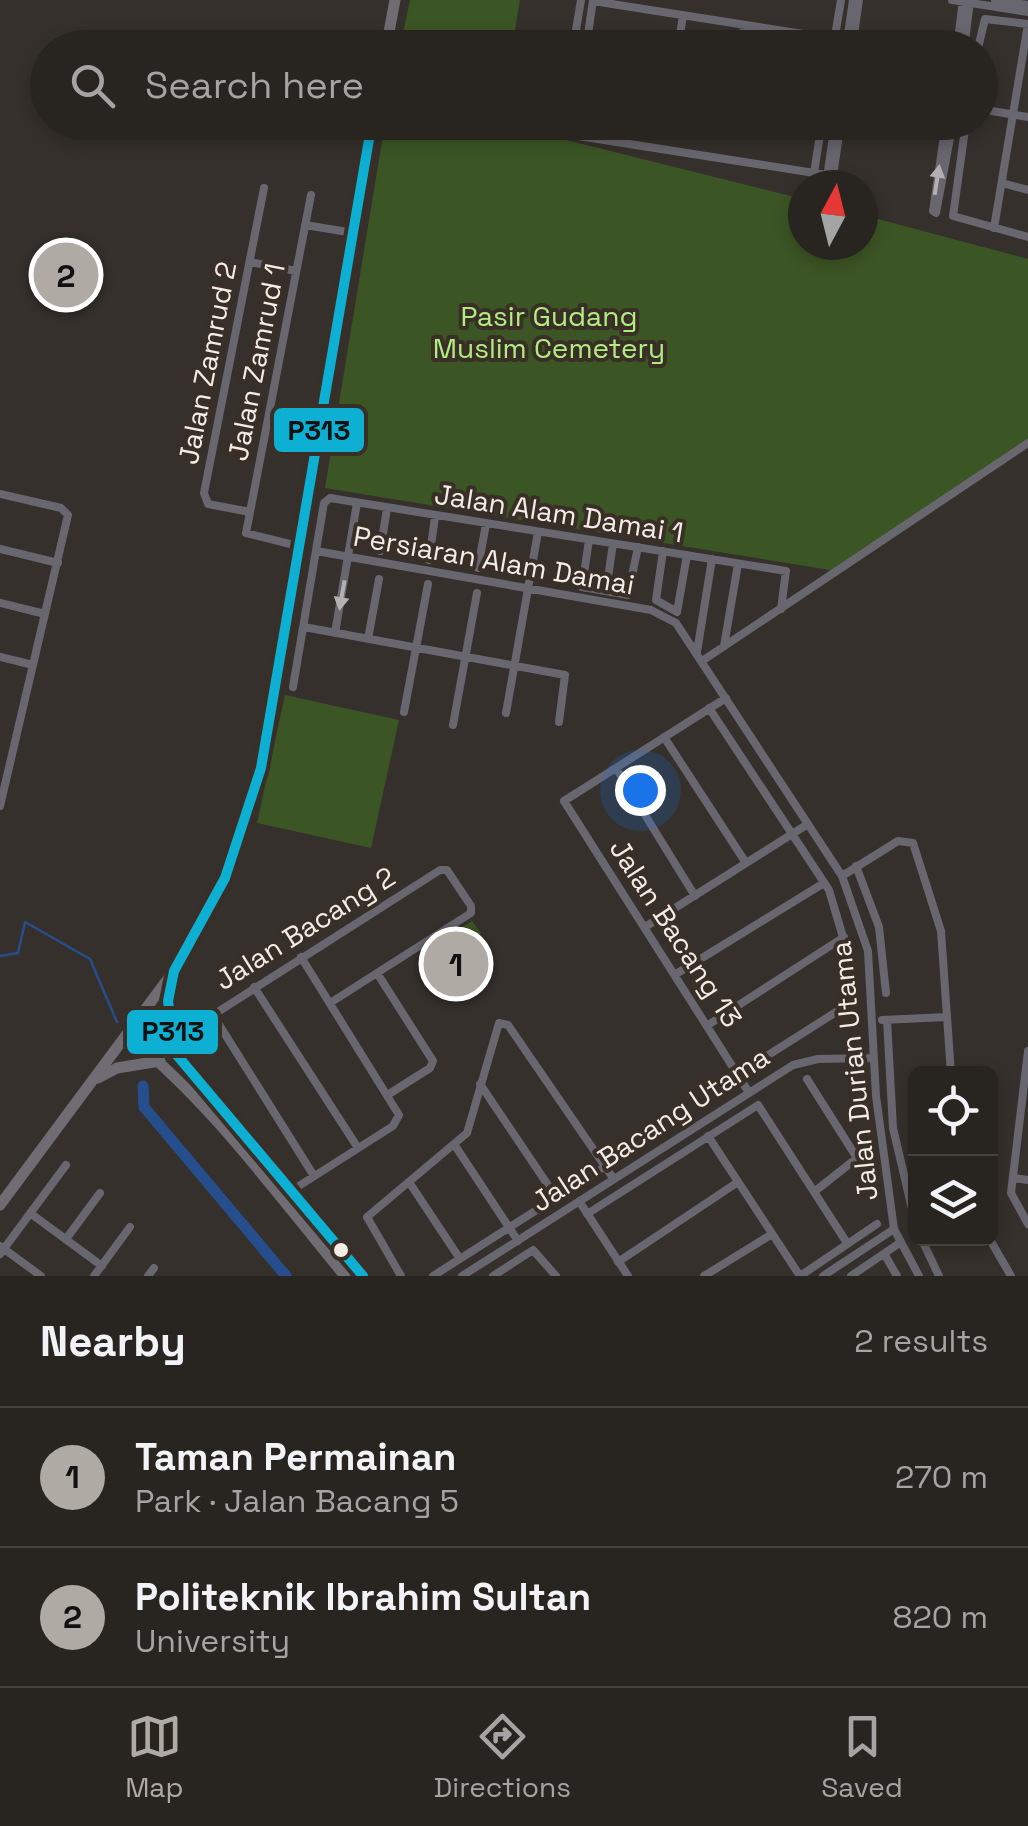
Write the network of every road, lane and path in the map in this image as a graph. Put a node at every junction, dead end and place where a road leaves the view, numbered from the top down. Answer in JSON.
{"nodes":[{"id":1,"x":395,"y":0,"type":"edge"},
{"id":2,"x":581,"y":0,"type":"edge"},
{"id":3,"x":840,"y":0,"type":"edge"},
{"id":4,"x":856,"y":0,"type":"edge"},
{"id":5,"x":952,"y":0,"type":"edge"},
{"id":6,"x":996,"y":0,"type":"edge"},
{"id":7,"x":593,"y":1,"type":"edge"},
{"id":8,"x":966,"y":1,"type":"edge"},
{"id":9,"x":1028,"y":9,"type":"edge"},
{"id":10,"x":683,"y":15,"type":"junction"},
{"id":11,"x":744,"y":24,"type":"junction"},
{"id":12,"x":1028,"y":24,"type":"edge"},
{"id":13,"x":389,"y":30,"type":"edge"},
{"id":14,"x":576,"y":30,"type":"edge"},
{"id":15,"x":589,"y":30,"type":"edge"},
{"id":16,"x":681,"y":30,"type":"edge"},
{"id":17,"x":743,"y":30,"type":"edge"},
{"id":18,"x":772,"y":30,"type":"edge"},
{"id":19,"x":836,"y":30,"type":"edge"},
{"id":20,"x":852,"y":30,"type":"edge"},
{"id":21,"x":962,"y":30,"type":"edge"},
{"id":22,"x":982,"y":30,"type":"edge"},
{"id":23,"x":1024,"y":68,"type":"edge"},
{"id":24,"x":998,"y":112,"type":"edge"},
{"id":25,"x":1013,"y":114,"type":"junction"},
{"id":26,"x":1028,"y":117,"type":"edge"},
{"id":27,"x":369,"y":140,"type":"edge"},
{"id":28,"x":604,"y":140,"type":"edge"},
{"id":29,"x":819,"y":140,"type":"edge"},
{"id":30,"x":836,"y":140,"type":"edge"},
{"id":31,"x":946,"y":140,"type":"edge"},
{"id":32,"x":947,"y":140,"type":"edge"},
{"id":33,"x":963,"y":140,"type":"edge"},
{"id":34,"x":795,"y":170,"type":"edge"},
{"id":35,"x":814,"y":170,"type":"edge"},
{"id":36,"x":832,"y":170,"type":"edge"},
{"id":37,"x":1002,"y":183,"type":"junction"},
{"id":38,"x":264,"y":188,"type":"dead end"},
{"id":39,"x":1028,"y":190,"type":"edge"},
{"id":40,"x":311,"y":195,"type":"dead end"},
{"id":41,"x":305,"y":225,"type":"junction"},
{"id":42,"x":994,"y":228,"type":"junction"},
{"id":43,"x":354,"y":233,"type":"junction"},
{"id":44,"x":1028,"y":237,"type":"edge"},
{"id":45,"x":250,"y":262,"type":"junction"},
{"id":46,"x":296,"y":271,"type":"junction"},
{"id":47,"x":1028,"y":442,"type":"edge"},
{"id":48,"x":0,"y":494,"type":"edge"},
{"id":49,"x":357,"y":503,"type":"junction"},
{"id":50,"x":387,"y":509,"type":"junction"},
{"id":51,"x":250,"y":512,"type":"junction"},
{"id":52,"x":436,"y":517,"type":"junction"},
{"id":53,"x":486,"y":524,"type":"junction"},
{"id":54,"x":538,"y":532,"type":"junction"},
{"id":55,"x":589,"y":540,"type":"junction"},
{"id":56,"x":613,"y":544,"type":"junction"},
{"id":57,"x":302,"y":546,"type":"junction"},
{"id":58,"x":638,"y":548,"type":"junction"},
{"id":59,"x":0,"y":550,"type":"edge"},
{"id":60,"x":316,"y":552,"type":"junction"},
{"id":61,"x":380,"y":552,"type":"dead end"},
{"id":62,"x":663,"y":552,"type":"junction"},
{"id":63,"x":686,"y":555,"type":"junction"},
{"id":64,"x":348,"y":557,"type":"junction"},
{"id":65,"x":712,"y":559,"type":"junction"},
{"id":66,"x":429,"y":560,"type":"dead end"},
{"id":67,"x":58,"y":563,"type":"junction"},
{"id":68,"x":738,"y":564,"type":"junction"},
{"id":69,"x":478,"y":568,"type":"dead end"},
{"id":70,"x":378,"y":578,"type":"dead end"},
{"id":71,"x":428,"y":584,"type":"dead end"},
{"id":72,"x":528,"y":588,"type":"junction"},
{"id":73,"x":606,"y":591,"type":"junction"},
{"id":74,"x":477,"y":593,"type":"dead end"},
{"id":75,"x":0,"y":604,"type":"edge"},
{"id":76,"x":782,"y":609,"type":"junction"},
{"id":77,"x":46,"y":614,"type":"junction"},
{"id":78,"x":304,"y":627,"type":"junction"},
{"id":79,"x":335,"y":633,"type":"junction"},
{"id":80,"x":368,"y":639,"type":"junction"},
{"id":81,"x":724,"y":646,"type":"junction"},
{"id":82,"x":416,"y":648,"type":"junction"},
{"id":83,"x":700,"y":656,"type":"junction"},
{"id":84,"x":0,"y":657,"type":"edge"},
{"id":85,"x":465,"y":658,"type":"junction"},
{"id":86,"x":33,"y":664,"type":"junction"},
{"id":87,"x":515,"y":666,"type":"junction"},
{"id":88,"x":293,"y":687,"type":"dead end"},
{"id":89,"x":726,"y":698,"type":"junction"},
{"id":90,"x":710,"y":708,"type":"junction"},
{"id":91,"x":404,"y":712,"type":"dead end"},
{"id":92,"x":506,"y":713,"type":"dead end"},
{"id":93,"x":559,"y":722,"type":"dead end"},
{"id":94,"x":452,"y":725,"type":"dead end"},
{"id":95,"x":664,"y":737,"type":"junction"},
{"id":96,"x":616,"y":768,"type":"junction"},
{"id":97,"x":0,"y":806,"type":"edge"},
{"id":98,"x":808,"y":824,"type":"junction"},
{"id":99,"x":793,"y":834,"type":"junction"},
{"id":100,"x":746,"y":863,"type":"junction"},
{"id":101,"x":856,"y":866,"type":"junction"},
{"id":102,"x":842,"y":876,"type":"junction"},
{"id":103,"x":824,"y":883,"type":"junction"},
{"id":104,"x":695,"y":896,"type":"junction"},
{"id":105,"x":645,"y":927,"type":"junction"},
{"id":106,"x":844,"y":937,"type":"junction"},
{"id":107,"x":424,"y":943,"type":"junction"},
{"id":108,"x":301,"y":957,"type":"junction"},
{"id":109,"x":174,"y":971,"type":"junction"},
{"id":110,"x":377,"y":973,"type":"junction"},
{"id":111,"x":676,"y":974,"type":"junction"},
{"id":112,"x":254,"y":987,"type":"junction"},
{"id":113,"x":452,"y":988,"type":"dead end"},
{"id":114,"x":886,"y":993,"type":"dead end"},
{"id":115,"x":330,"y":1002,"type":"junction"},
{"id":116,"x":948,"y":1017,"type":"junction"},
{"id":117,"x":887,"y":1020,"type":"junction"},
{"id":118,"x":873,"y":1021,"type":"junction"},
{"id":119,"x":136,"y":1024,"type":"junction"},
{"id":120,"x":708,"y":1025,"type":"junction"},
{"id":121,"x":127,"y":1034,"type":"junction"},
{"id":122,"x":1028,"y":1051,"type":"edge"},
{"id":123,"x":176,"y":1054,"type":"junction"},
{"id":124,"x":874,"y":1058,"type":"junction"},
{"id":125,"x":160,"y":1061,"type":"junction"},
{"id":126,"x":1027,"y":1065,"type":"edge"},
{"id":127,"x":951,"y":1066,"type":"edge"},
{"id":128,"x":740,"y":1073,"type":"junction"},
{"id":129,"x":807,"y":1080,"type":"dead end"},
{"id":130,"x":90,"y":1084,"type":"junction"},
{"id":131,"x":480,"y":1084,"type":"junction"},
{"id":132,"x":748,"y":1091,"type":"junction"},
{"id":133,"x":389,"y":1094,"type":"junction"},
{"id":134,"x":1024,"y":1122,"type":"edge"},
{"id":135,"x":708,"y":1136,"type":"junction"},
{"id":136,"x":454,"y":1144,"type":"junction"},
{"id":137,"x":358,"y":1148,"type":"junction"},
{"id":138,"x":66,"y":1165,"type":"dead end"},
{"id":139,"x":604,"y":1166,"type":"junction"},
{"id":140,"x":314,"y":1176,"type":"junction"},
{"id":141,"x":612,"y":1178,"type":"junction"},
{"id":142,"x":1013,"y":1178,"type":"junction"},
{"id":143,"x":1028,"y":1180,"type":"edge"},
{"id":144,"x":409,"y":1182,"type":"junction"},
{"id":145,"x":738,"y":1182,"type":"junction"},
{"id":146,"x":292,"y":1190,"type":"junction"},
{"id":147,"x":814,"y":1192,"type":"junction"},
{"id":148,"x":100,"y":1193,"type":"dead end"},
{"id":149,"x":908,"y":1193,"type":"edge"},
{"id":150,"x":556,"y":1197,"type":"junction"},
{"id":151,"x":280,"y":1198,"type":"junction"},
{"id":152,"x":579,"y":1201,"type":"junction"},
{"id":153,"x":0,"y":1205,"type":"edge"},
{"id":154,"x":30,"y":1212,"type":"junction"},
{"id":155,"x":587,"y":1214,"type":"junction"},
{"id":156,"x":877,"y":1224,"type":"dead end"},
{"id":157,"x":1028,"y":1224,"type":"edge"},
{"id":158,"x":130,"y":1226,"type":"dead end"},
{"id":159,"x":508,"y":1227,"type":"junction"},
{"id":160,"x":894,"y":1229,"type":"junction"},
{"id":161,"x":772,"y":1234,"type":"junction"},
{"id":162,"x":66,"y":1239,"type":"junction"},
{"id":163,"x":518,"y":1241,"type":"junction"},
{"id":164,"x":901,"y":1242,"type":"junction"},
{"id":165,"x":847,"y":1244,"type":"junction"},
{"id":166,"x":925,"y":1246,"type":"edge"},
{"id":167,"x":993,"y":1246,"type":"edge"},
{"id":168,"x":1,"y":1249,"type":"edge"},
{"id":169,"x":886,"y":1255,"type":"junction"},
{"id":170,"x":460,"y":1259,"type":"junction"},
{"id":171,"x":618,"y":1262,"type":"junction"},
{"id":172,"x":102,"y":1266,"type":"junction"},
{"id":173,"x":41,"y":1276,"type":"edge"},
{"id":174,"x":94,"y":1276,"type":"edge"},
{"id":175,"x":345,"y":1276,"type":"edge"},
{"id":176,"x":364,"y":1276,"type":"edge"},
{"id":177,"x":401,"y":1276,"type":"edge"},
{"id":178,"x":432,"y":1276,"type":"edge"},
{"id":179,"x":462,"y":1276,"type":"edge"},
{"id":180,"x":493,"y":1276,"type":"edge"},
{"id":181,"x":556,"y":1276,"type":"edge"},
{"id":182,"x":628,"y":1276,"type":"edge"},
{"id":183,"x":704,"y":1276,"type":"edge"},
{"id":184,"x":800,"y":1276,"type":"edge"},
{"id":185,"x":822,"y":1276,"type":"edge"},
{"id":186,"x":852,"y":1276,"type":"edge"},
{"id":187,"x":897,"y":1276,"type":"edge"},
{"id":188,"x":920,"y":1276,"type":"edge"},
{"id":189,"x":939,"y":1276,"type":"edge"},
{"id":190,"x":1010,"y":1276,"type":"edge"}],
"edges":[{"from":1,"to":13,"type":"main road"},
{"from":2,"to":14,"type":"street"},
{"from":3,"to":19,"type":"street"},
{"from":4,"to":20,"type":"street"},
{"from":5,"to":8,"type":"street"},
{"from":6,"to":9,"type":"street"},
{"from":7,"to":10,"type":"street"},
{"from":7,"to":15,"type":"street"},
{"from":8,"to":9,"type":"street"},
{"from":8,"to":21,"type":"street"},
{"from":10,"to":11,"type":"street"},
{"from":10,"to":16,"type":"street"},
{"from":11,"to":17,"type":"street"},
{"from":11,"to":18,"type":"street"},
{"from":12,"to":22,"type":"street"},
{"from":12,"to":23,"type":"street"},
{"from":23,"to":25,"type":"street"},
{"from":24,"to":25,"type":"street"},
{"from":25,"to":26,"type":"street"},
{"from":25,"to":37,"type":"street"},
{"from":27,"to":43,"type":"main road"},
{"from":28,"to":34,"type":"street"},
{"from":29,"to":35,"type":"street"},
{"from":30,"to":36,"type":"street"},
{"from":32,"to":31,"type":"street","one_way":true},
{"from":33,"to":42,"type":"street"},
{"from":37,"to":39,"type":"street"},
{"from":37,"to":42,"type":"street"},
{"from":38,"to":45,"type":"street","name":"Jalan Zamrud 2"},
{"from":40,"to":41,"type":"street","name":"Jalan Zamrud 1"},
{"from":41,"to":43,"type":"street"},
{"from":41,"to":46,"type":"street","name":"Jalan Zamrud 1"},
{"from":42,"to":44,"type":"street"},
{"from":43,"to":57,"type":"main road"},
{"from":45,"to":46,"type":"street"},
{"from":45,"to":51,"type":"street","name":"Jalan Zamrud 2"},
{"from":46,"to":51,"type":"street","name":"Jalan Zamrud 1"},
{"from":47,"to":76,"type":"street"},
{"from":48,"to":67,"type":"street"},
{"from":49,"to":50,"type":"street","name":"Jalan Alam Damai 1"},
{"from":49,"to":60,"type":"street","name":"Jalan Alam Damai 1"},
{"from":49,"to":64,"type":"street"},
{"from":50,"to":52,"type":"street","name":"Jalan Alam Damai 1"},
{"from":50,"to":61,"type":"street"},
{"from":51,"to":57,"type":"street","name":"Jalan Zamrud 1"},
{"from":52,"to":53,"type":"street","name":"Jalan Alam Damai 1"},
{"from":52,"to":66,"type":"street"},
{"from":53,"to":54,"type":"street","name":"Jalan Alam Damai 1"},
{"from":53,"to":69,"type":"street"},
{"from":54,"to":55,"type":"street","name":"Jalan Alam Damai 1"},
{"from":54,"to":72,"type":"street"},
{"from":55,"to":56,"type":"street","name":"Jalan Alam Damai 1"},
{"from":55,"to":73,"type":"street"},
{"from":56,"to":58,"type":"street","name":"Jalan Alam Damai 1"},
{"from":56,"to":73,"type":"street"},
{"from":57,"to":109,"type":"main road"},
{"from":58,"to":62,"type":"street","name":"Jalan Alam Damai 1"},
{"from":58,"to":73,"type":"street"},
{"from":59,"to":67,"type":"street"},
{"from":60,"to":64,"type":"street","name":"Persiaran Alam Damai"},
{"from":60,"to":78,"type":"street"},
{"from":62,"to":63,"type":"street","name":"Jalan Alam Damai 1"},
{"from":62,"to":63,"type":"street"},
{"from":63,"to":65,"type":"street","name":"Jalan Alam Damai 1"},
{"from":64,"to":72,"type":"street","name":"Persiaran Alam Damai"},
{"from":64,"to":79,"type":"street","one_way":true},
{"from":65,"to":68,"type":"street","name":"Jalan Alam Damai 1"},
{"from":65,"to":83,"type":"street"},
{"from":67,"to":77,"type":"street"},
{"from":68,"to":76,"type":"street","name":"Jalan Alam Damai 1"},
{"from":68,"to":81,"type":"street"},
{"from":70,"to":80,"type":"street"},
{"from":71,"to":82,"type":"street"},
{"from":72,"to":83,"type":"street","name":"Persiaran Alam Damai"},
{"from":72,"to":87,"type":"street"},
{"from":74,"to":85,"type":"street"},
{"from":75,"to":77,"type":"street"},
{"from":76,"to":81,"type":"street"},
{"from":77,"to":86,"type":"street"},
{"from":78,"to":79,"type":"street"},
{"from":78,"to":88,"type":"street"},
{"from":79,"to":80,"type":"street"},
{"from":80,"to":82,"type":"street"},
{"from":81,"to":83,"type":"street"},
{"from":82,"to":85,"type":"street"},
{"from":82,"to":91,"type":"street"},
{"from":83,"to":89,"type":"street","name":"Jalan Durian Utama"},
{"from":84,"to":86,"type":"street"},
{"from":85,"to":87,"type":"street"},
{"from":85,"to":94,"type":"street"},
{"from":86,"to":97,"type":"street"},
{"from":87,"to":92,"type":"street"},
{"from":87,"to":93,"type":"street"},
{"from":89,"to":90,"type":"street"},
{"from":89,"to":98,"type":"street","name":"Jalan Durian Utama"},
{"from":90,"to":95,"type":"street"},
{"from":90,"to":99,"type":"street"},
{"from":95,"to":96,"type":"street"},
{"from":95,"to":100,"type":"street"},
{"from":96,"to":104,"type":"street"},
{"from":96,"to":105,"type":"street","name":"Jalan Bacang 13"},
{"from":98,"to":99,"type":"street"},
{"from":98,"to":102,"type":"street","name":"Jalan Durian Utama"},
{"from":99,"to":100,"type":"street"},
{"from":99,"to":103,"type":"street"},
{"from":100,"to":104,"type":"street"},
{"from":101,"to":102,"type":"street"},
{"from":101,"to":114,"type":"street"},
{"from":101,"to":116,"type":"street"},
{"from":102,"to":118,"type":"street","name":"Jalan Durian Utama"},
{"from":103,"to":106,"type":"street"},
{"from":103,"to":111,"type":"street"},
{"from":104,"to":105,"type":"street"},
{"from":105,"to":111,"type":"street","name":"Jalan Bacang 13"},
{"from":106,"to":120,"type":"street"},
{"from":106,"to":128,"type":"street"},
{"from":107,"to":108,"type":"street","name":"Jalan Bacang 2"},
{"from":107,"to":110,"type":"street"},
{"from":107,"to":113,"type":"street"},
{"from":108,"to":112,"type":"street","name":"Jalan Bacang 2"},
{"from":108,"to":115,"type":"street"},
{"from":109,"to":119,"type":"main road"},
{"from":109,"to":123,"type":"main road"},
{"from":110,"to":115,"type":"street"},
{"from":110,"to":133,"type":"street"},
{"from":111,"to":120,"type":"street","name":"Jalan Bacang 13"},
{"from":112,"to":137,"type":"street"},
{"from":112,"to":140,"type":"street","name":"Jalan Bacang 2"},
{"from":115,"to":133,"type":"street"},
{"from":116,"to":117,"type":"street"},
{"from":116,"to":127,"type":"street"},
{"from":117,"to":118,"type":"street"},
{"from":117,"to":149,"type":"street"},
{"from":118,"to":124,"type":"street","name":"Jalan Durian Utama"},
{"from":119,"to":121,"type":"main road"},
{"from":119,"to":123,"type":"main road"},
{"from":120,"to":128,"type":"street","name":"Jalan Bacang 13"},
{"from":121,"to":125,"type":"main road"},
{"from":121,"to":130,"type":"main road"},
{"from":122,"to":126,"type":"street"},
{"from":123,"to":146,"type":"main road"},
{"from":124,"to":132,"type":"street","name":"Jalan Bacang Utama"},
{"from":124,"to":160,"type":"street","name":"Jalan Durian Utama"},
{"from":125,"to":130,"type":"main road"},
{"from":125,"to":151,"type":"main road"},
{"from":126,"to":134,"type":"street"},
{"from":128,"to":132,"type":"street","name":"Jalan Bacang 13"},
{"from":129,"to":147,"type":"street"},
{"from":130,"to":153,"type":"main road"},
{"from":131,"to":136,"type":"street"},
{"from":131,"to":139,"type":"street"},
{"from":131,"to":150,"type":"street"},
{"from":132,"to":141,"type":"street","name":"Jalan Bacang Utama"},
{"from":133,"to":137,"type":"street"},
{"from":134,"to":142,"type":"street"},
{"from":135,"to":145,"type":"street"},
{"from":135,"to":147,"type":"street"},
{"from":135,"to":155,"type":"street"},
{"from":136,"to":144,"type":"street"},
{"from":136,"to":159,"type":"street"},
{"from":137,"to":140,"type":"street"},
{"from":138,"to":154,"type":"street"},
{"from":139,"to":141,"type":"street"},
{"from":139,"to":150,"type":"street"},
{"from":140,"to":146,"type":"street"},
{"from":141,"to":152,"type":"street","name":"Jalan Bacang Utama"},
{"from":142,"to":143,"type":"street"},
{"from":142,"to":157,"type":"street"},
{"from":144,"to":170,"type":"street"},
{"from":144,"to":177,"type":"street"},
{"from":145,"to":161,"type":"street"},
{"from":145,"to":171,"type":"street"},
{"from":146,"to":151,"type":"street"},
{"from":146,"to":176,"type":"main road"},
{"from":147,"to":165,"type":"street"},
{"from":148,"to":162,"type":"street"},
{"from":150,"to":159,"type":"street"},
{"from":151,"to":175,"type":"main road"},
{"from":152,"to":155,"type":"street"},
{"from":152,"to":163,"type":"street","name":"Jalan Bacang Utama"},
{"from":154,"to":162,"type":"street"},
{"from":154,"to":168,"type":"street"},
{"from":155,"to":171,"type":"street"},
{"from":156,"to":165,"type":"street"},
{"from":158,"to":172,"type":"street"},
{"from":159,"to":163,"type":"street"},
{"from":159,"to":170,"type":"street"},
{"from":160,"to":164,"type":"street","name":"Jalan Durian Utama"},
{"from":160,"to":185,"type":"street"},
{"from":161,"to":183,"type":"street"},
{"from":161,"to":184,"type":"street"},
{"from":162,"to":172,"type":"street"},
{"from":163,"to":179,"type":"street","name":"Jalan Bacang Utama"},
{"from":164,"to":169,"type":"street"},
{"from":164,"to":188,"type":"street","name":"Jalan Durian Utama"},
{"from":165,"to":184,"type":"street"},
{"from":166,"to":189,"type":"street"},
{"from":167,"to":190,"type":"street"},
{"from":168,"to":173,"type":"street"},
{"from":169,"to":186,"type":"street"},
{"from":169,"to":187,"type":"street"},
{"from":170,"to":178,"type":"street"},
{"from":171,"to":182,"type":"street"},
{"from":172,"to":174,"type":"street"},
{"from":180,"to":181,"type":"street"}]}
